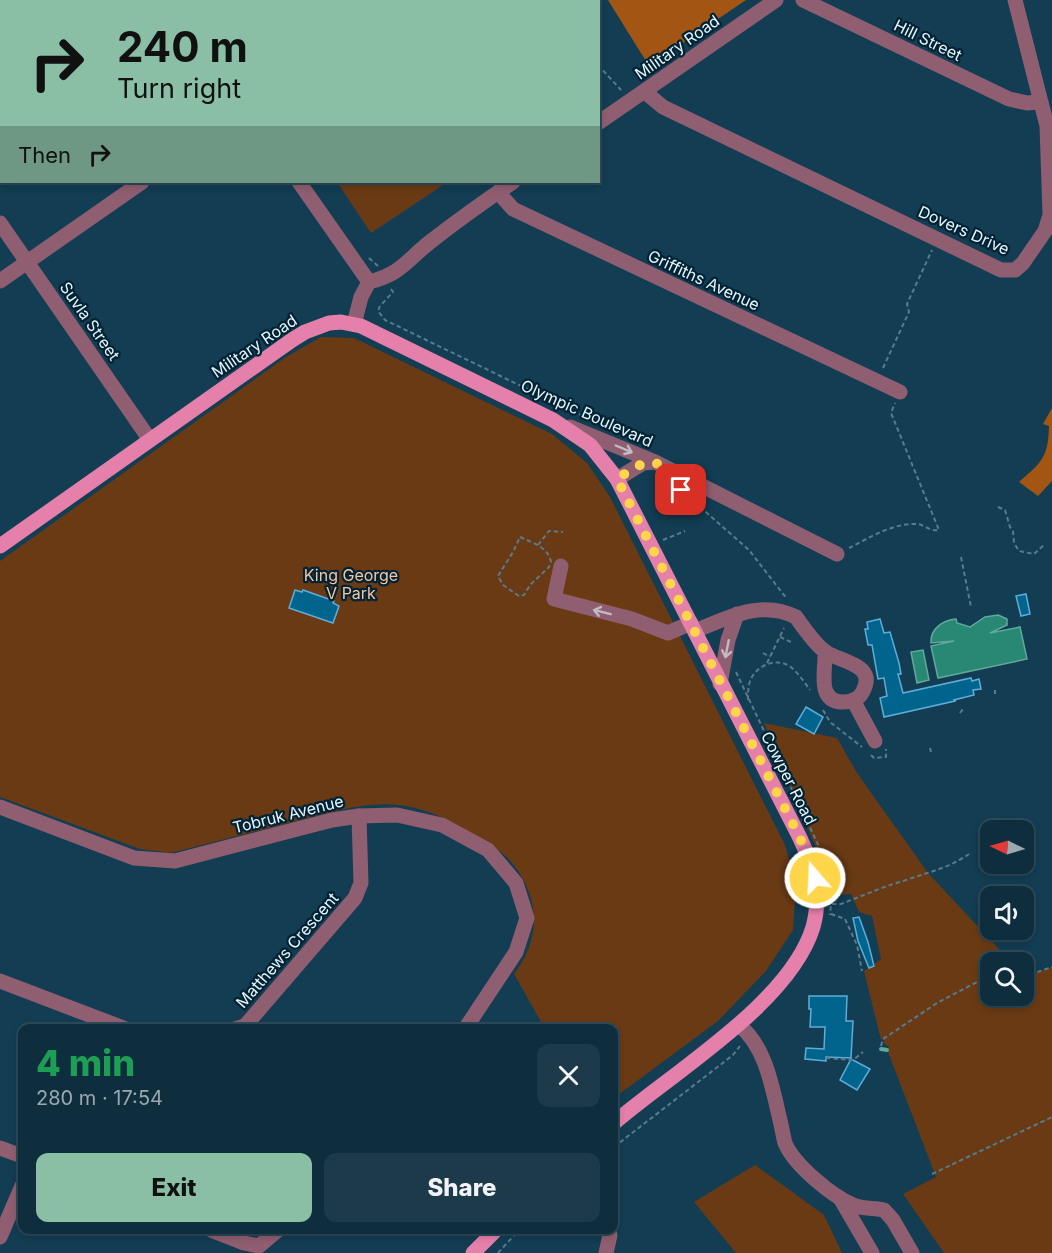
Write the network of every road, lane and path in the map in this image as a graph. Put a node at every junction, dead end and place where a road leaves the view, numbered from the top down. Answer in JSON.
{"nodes":[{"id":1,"x":776,"y":0,"type":"edge"},
{"id":2,"x":803,"y":0,"type":"edge"},
{"id":3,"x":1015,"y":0,"type":"edge"},
{"id":4,"x":600,"y":66,"type":"edge"},
{"id":5,"x":621,"y":90,"type":"dead end"},
{"id":6,"x":645,"y":92,"type":"junction"},
{"id":7,"x":1040,"y":102,"type":"junction"},
{"id":8,"x":600,"y":122,"type":"edge"},
{"id":9,"x":141,"y":183,"type":"edge"},
{"id":10,"x":300,"y":183,"type":"edge"},
{"id":11,"x":512,"y":183,"type":"edge"},
{"id":12,"x":498,"y":192,"type":"junction"},
{"id":13,"x":0,"y":223,"type":"edge"},
{"id":14,"x":937,"y":239,"type":"junction"},
{"id":15,"x":28,"y":262,"type":"junction"},
{"id":16,"x":0,"y":281,"type":"edge"},
{"id":17,"x":369,"y":282,"type":"junction"},
{"id":18,"x":393,"y":292,"type":"dead end"},
{"id":19,"x":354,"y":324,"type":"junction"},
{"id":20,"x":886,"y":363,"type":"dead end"},
{"id":21,"x":900,"y":392,"type":"joint"},
{"id":22,"x":585,"y":417,"type":"dead end"},
{"id":23,"x":553,"y":420,"type":"junction"},
{"id":24,"x":150,"y":440,"type":"junction"},
{"id":25,"x":656,"y":462,"type":"junction"},
{"id":26,"x":617,"y":479,"type":"junction"},
{"id":27,"x":681,"y":490,"type":"dead end"},
{"id":28,"x":998,"y":507,"type":"dead end"},
{"id":29,"x":685,"y":531,"type":"dead end"},
{"id":30,"x":563,"y":532,"type":"dead end"},
{"id":31,"x":659,"y":544,"type":"dead end"},
{"id":32,"x":1045,"y":544,"type":"dead end"},
{"id":33,"x":538,"y":545,"type":"junction"},
{"id":34,"x":0,"y":546,"type":"edge"},
{"id":35,"x":837,"y":554,"type":"joint"},
{"id":36,"x":961,"y":557,"type":"dead end"},
{"id":37,"x":561,"y":566,"type":"dead end"},
{"id":38,"x":792,"y":605,"type":"dead end"},
{"id":39,"x":971,"y":607,"type":"dead end"},
{"id":40,"x":737,"y":615,"type":"junction"},
{"id":41,"x":786,"y":625,"type":"dead end"},
{"id":42,"x":693,"y":627,"type":"junction"},
{"id":43,"x":780,"y":637,"type":"junction"},
{"id":44,"x":793,"y":643,"type":"dead end"},
{"id":45,"x":825,"y":652,"type":"junction"},
{"id":46,"x":764,"y":653,"type":"dead end"},
{"id":47,"x":770,"y":657,"type":"junction"},
{"id":48,"x":767,"y":663,"type":"junction"},
{"id":49,"x":735,"y":668,"type":"dead end"},
{"id":50,"x":720,"y":684,"type":"junction"},
{"id":51,"x":815,"y":698,"type":"dead end"},
{"id":52,"x":853,"y":700,"type":"junction"},
{"id":53,"x":820,"y":705,"type":"dead end"},
{"id":54,"x":963,"y":709,"type":"dead end"},
{"id":55,"x":960,"y":713,"type":"dead end"},
{"id":56,"x":875,"y":741,"type":"dead end"},
{"id":57,"x":874,"y":758,"type":"dead end"},
{"id":58,"x":0,"y":807,"type":"edge"},
{"id":59,"x":359,"y":816,"type":"junction"},
{"id":60,"x":969,"y":854,"type":"dead end"},
{"id":61,"x":832,"y":904,"type":"dead end"},
{"id":62,"x":831,"y":914,"type":"dead end"},
{"id":63,"x":1052,"y":967,"type":"edge"},
{"id":64,"x":862,"y":971,"type":"dead end"},
{"id":65,"x":1034,"y":973,"type":"edge"},
{"id":66,"x":0,"y":981,"type":"edge"},
{"id":67,"x":980,"y":982,"type":"edge"},
{"id":68,"x":113,"y":1024,"type":"edge"},
{"id":69,"x":247,"y":1024,"type":"edge"},
{"id":70,"x":468,"y":1024,"type":"edge"},
{"id":71,"x":739,"y":1024,"type":"junction"},
{"id":72,"x":881,"y":1046,"type":"dead end"},
{"id":73,"x":863,"y":1052,"type":"dead end"},
{"id":74,"x":826,"y":1058,"type":"dead end"},
{"id":75,"x":1052,"y":1117,"type":"edge"},
{"id":76,"x":618,"y":1120,"type":"edge"},
{"id":77,"x":0,"y":1148,"type":"edge"},
{"id":78,"x":18,"y":1155,"type":"edge"},
{"id":79,"x":932,"y":1174,"type":"dead end"},
{"id":80,"x":18,"y":1195,"type":"edge"},
{"id":81,"x":840,"y":1198,"type":"junction"},
{"id":82,"x":1,"y":1233,"type":"edge"},
{"id":83,"x":221,"y":1234,"type":"edge"},
{"id":84,"x":273,"y":1234,"type":"edge"},
{"id":85,"x":491,"y":1234,"type":"edge"},
{"id":86,"x":515,"y":1234,"type":"edge"},
{"id":87,"x":610,"y":1234,"type":"edge"},
{"id":88,"x":473,"y":1253,"type":"edge"},
{"id":89,"x":498,"y":1253,"type":"edge"},
{"id":90,"x":606,"y":1253,"type":"edge"},
{"id":91,"x":872,"y":1253,"type":"edge"},
{"id":92,"x":912,"y":1253,"type":"edge"}],
"edges":[{"from":1,"to":6,"type":"street","name":"Military Road"},
{"from":2,"to":7,"type":"street","name":"Hill Street"},
{"from":3,"to":7,"type":"street","name":"Dovers Drive"},
{"from":4,"to":5,"type":"path"},
{"from":6,"to":8,"type":"street","name":"Military Road"},
{"from":6,"to":14,"type":"street","name":"Dovers Drive"},
{"from":7,"to":14,"type":"street","name":"Dovers Drive"},
{"from":9,"to":15,"type":"street"},
{"from":10,"to":17,"type":"street"},
{"from":11,"to":12,"type":"street"},
{"from":12,"to":17,"type":"street"},
{"from":12,"to":21,"type":"street","name":"Griffiths Avenue"},
{"from":13,"to":15,"type":"street","name":"Suvla Street"},
{"from":14,"to":20,"type":"path"},
{"from":15,"to":16,"type":"street"},
{"from":15,"to":24,"type":"street","name":"Suvla Street"},
{"from":17,"to":19,"type":"street"},
{"from":18,"to":22,"type":"path"},
{"from":19,"to":23,"type":"main road","name":"Olympic Boulevard"},
{"from":19,"to":24,"type":"main road","name":"Military Road"},
{"from":21,"to":35,"type":"path"},
{"from":23,"to":25,"type":"street","name":"Olympic Boulevard","one_way":true},
{"from":23,"to":26,"type":"main road","name":"Cowper Road"},
{"from":24,"to":34,"type":"main road","name":"Military Road"},
{"from":25,"to":26,"type":"street"},
{"from":25,"to":35,"type":"street","name":"Olympic Boulevard"},
{"from":26,"to":42,"type":"main road","name":"Cowper Road"},
{"from":27,"to":38,"type":"path"},
{"from":28,"to":32,"type":"path"},
{"from":29,"to":31,"type":"path"},
{"from":30,"to":33,"type":"path"},
{"from":33,"to":33,"type":"path"},
{"from":36,"to":39,"type":"path"},
{"from":42,"to":37,"type":"street","one_way":true},
{"from":40,"to":42,"type":"street"},
{"from":40,"to":45,"type":"street"},
{"from":40,"to":50,"type":"street","one_way":true},
{"from":41,"to":43,"type":"path"},
{"from":42,"to":50,"type":"main road","name":"Cowper Road"},
{"from":43,"to":44,"type":"path"},
{"from":43,"to":47,"type":"path"},
{"from":45,"to":52,"type":"street"},
{"from":45,"to":52,"type":"street"},
{"from":46,"to":47,"type":"path"},
{"from":47,"to":48,"type":"path"},
{"from":48,"to":49,"type":"path"},
{"from":48,"to":51,"type":"path"},
{"from":50,"to":71,"type":"main road","name":"Cowper Road"},
{"from":52,"to":56,"type":"street"},
{"from":53,"to":57,"type":"path"},
{"from":54,"to":55,"type":"path"},
{"from":58,"to":59,"type":"street","name":"Tobruk Avenue"},
{"from":59,"to":69,"type":"street","name":"Matthews Crescent"},
{"from":59,"to":70,"type":"street","name":"Tobruk Avenue"},
{"from":60,"to":61,"type":"path"},
{"from":62,"to":64,"type":"path"},
{"from":63,"to":65,"type":"path"},
{"from":66,"to":68,"type":"street"},
{"from":67,"to":72,"type":"path"},
{"from":71,"to":76,"type":"main road","name":"Cowper Road"},
{"from":71,"to":81,"type":"street"},
{"from":73,"to":74,"type":"path"},
{"from":75,"to":79,"type":"path"},
{"from":77,"to":78,"type":"street"},
{"from":80,"to":82,"type":"street"},
{"from":81,"to":91,"type":"street"},
{"from":81,"to":92,"type":"street"},
{"from":83,"to":84,"type":"street"},
{"from":85,"to":88,"type":"main road"},
{"from":86,"to":89,"type":"path"},
{"from":87,"to":90,"type":"street"}]}
